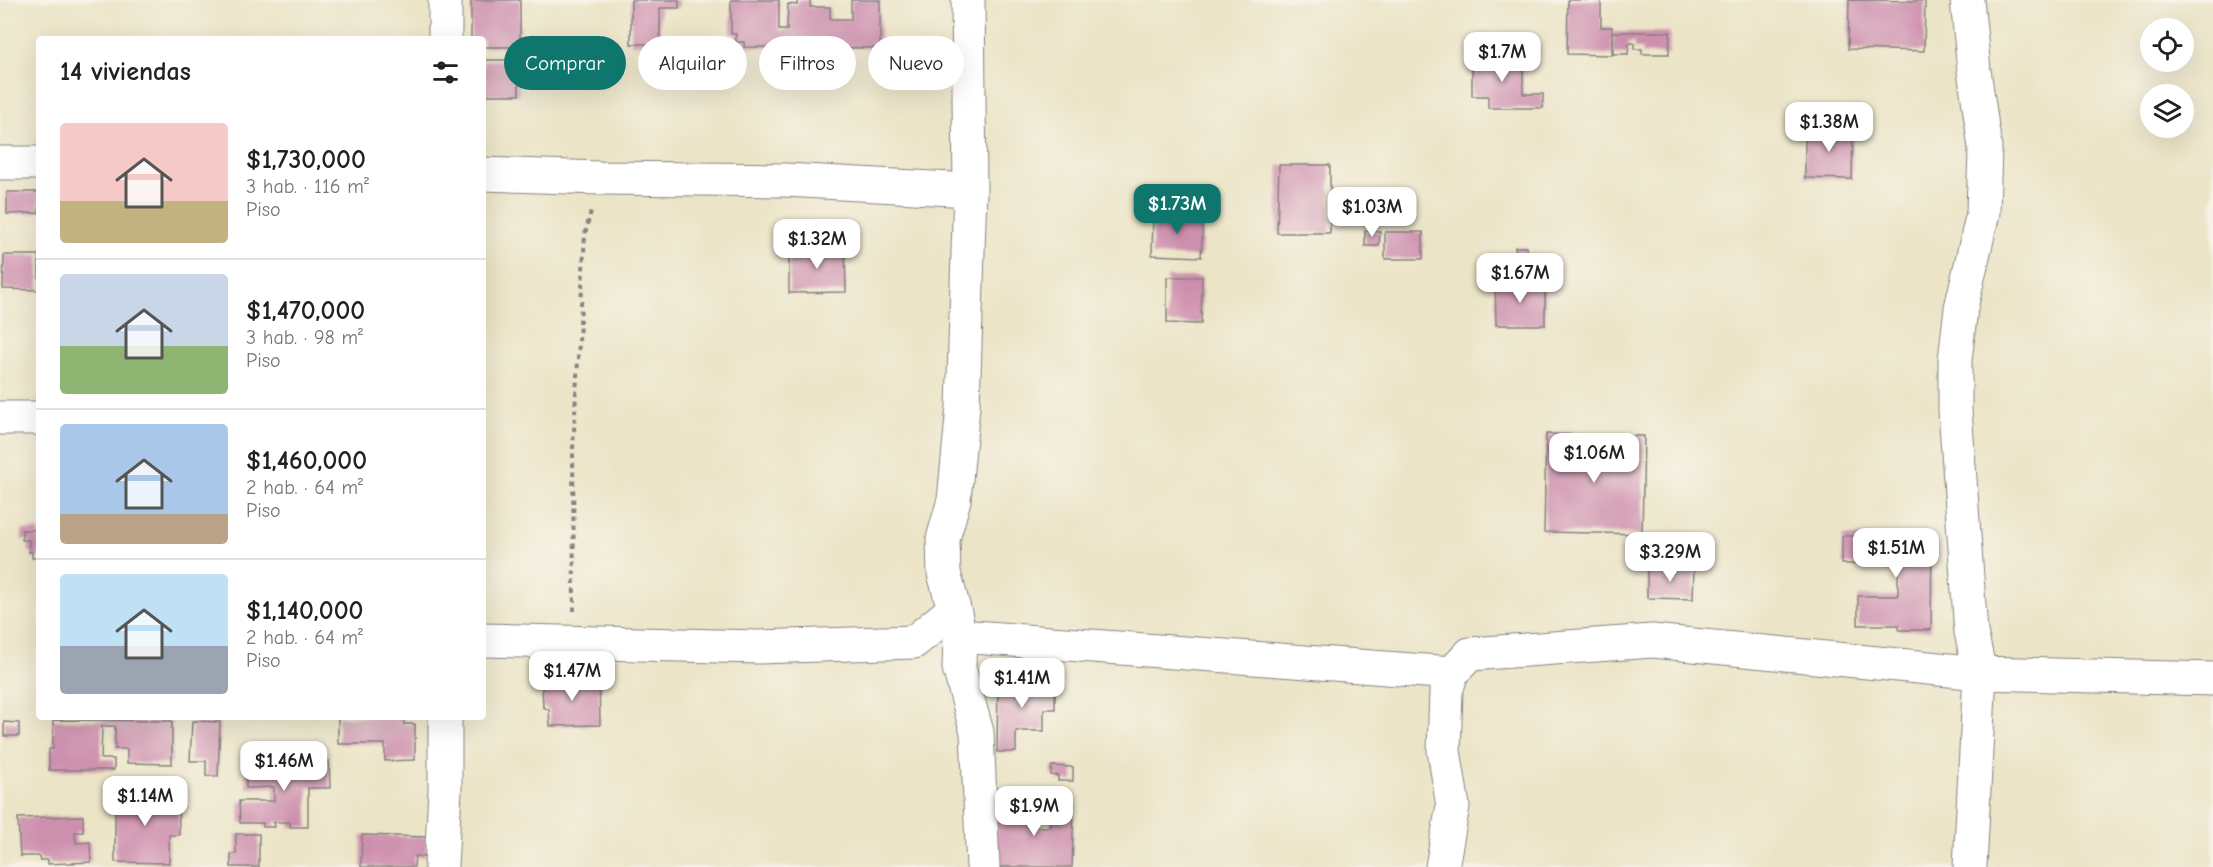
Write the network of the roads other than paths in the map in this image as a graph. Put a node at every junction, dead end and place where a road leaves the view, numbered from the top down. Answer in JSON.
{"nodes":[{"id":1,"x":445,"y":0,"type":"edge"},
{"id":2,"x":968,"y":0,"type":"edge"},
{"id":3,"x":1967,"y":0,"type":"edge"},
{"id":4,"x":445,"y":36,"type":"edge"},
{"id":5,"x":0,"y":163,"type":"edge"},
{"id":6,"x":36,"y":164,"type":"edge"},
{"id":7,"x":486,"y":174,"type":"edge"},
{"id":8,"x":970,"y":190,"type":"junction"},
{"id":9,"x":0,"y":418,"type":"edge"},
{"id":10,"x":36,"y":418,"type":"edge"},
{"id":11,"x":957,"y":623,"type":"junction"},
{"id":12,"x":486,"y":640,"type":"edge"},
{"id":13,"x":1452,"y":673,"type":"junction"},
{"id":14,"x":1980,"y":673,"type":"junction"},
{"id":15,"x":2213,"y":679,"type":"edge"},
{"id":16,"x":445,"y":720,"type":"edge"},
{"id":17,"x":441,"y":867,"type":"edge"},
{"id":18,"x":983,"y":867,"type":"edge"},
{"id":19,"x":1442,"y":867,"type":"edge"},
{"id":20,"x":1970,"y":867,"type":"edge"}],
"edges":[{"from":1,"to":4,"type":"street"},
{"from":2,"to":8,"type":"street"},
{"from":3,"to":14,"type":"street"},
{"from":5,"to":6,"type":"street"},
{"from":7,"to":8,"type":"street"},
{"from":8,"to":11,"type":"street"},
{"from":9,"to":10,"type":"street"},
{"from":11,"to":12,"type":"street"},
{"from":11,"to":13,"type":"street"},
{"from":11,"to":18,"type":"street"},
{"from":13,"to":14,"type":"street"},
{"from":13,"to":19,"type":"street"},
{"from":14,"to":15,"type":"street"},
{"from":14,"to":20,"type":"street"},
{"from":16,"to":17,"type":"street"}]}
